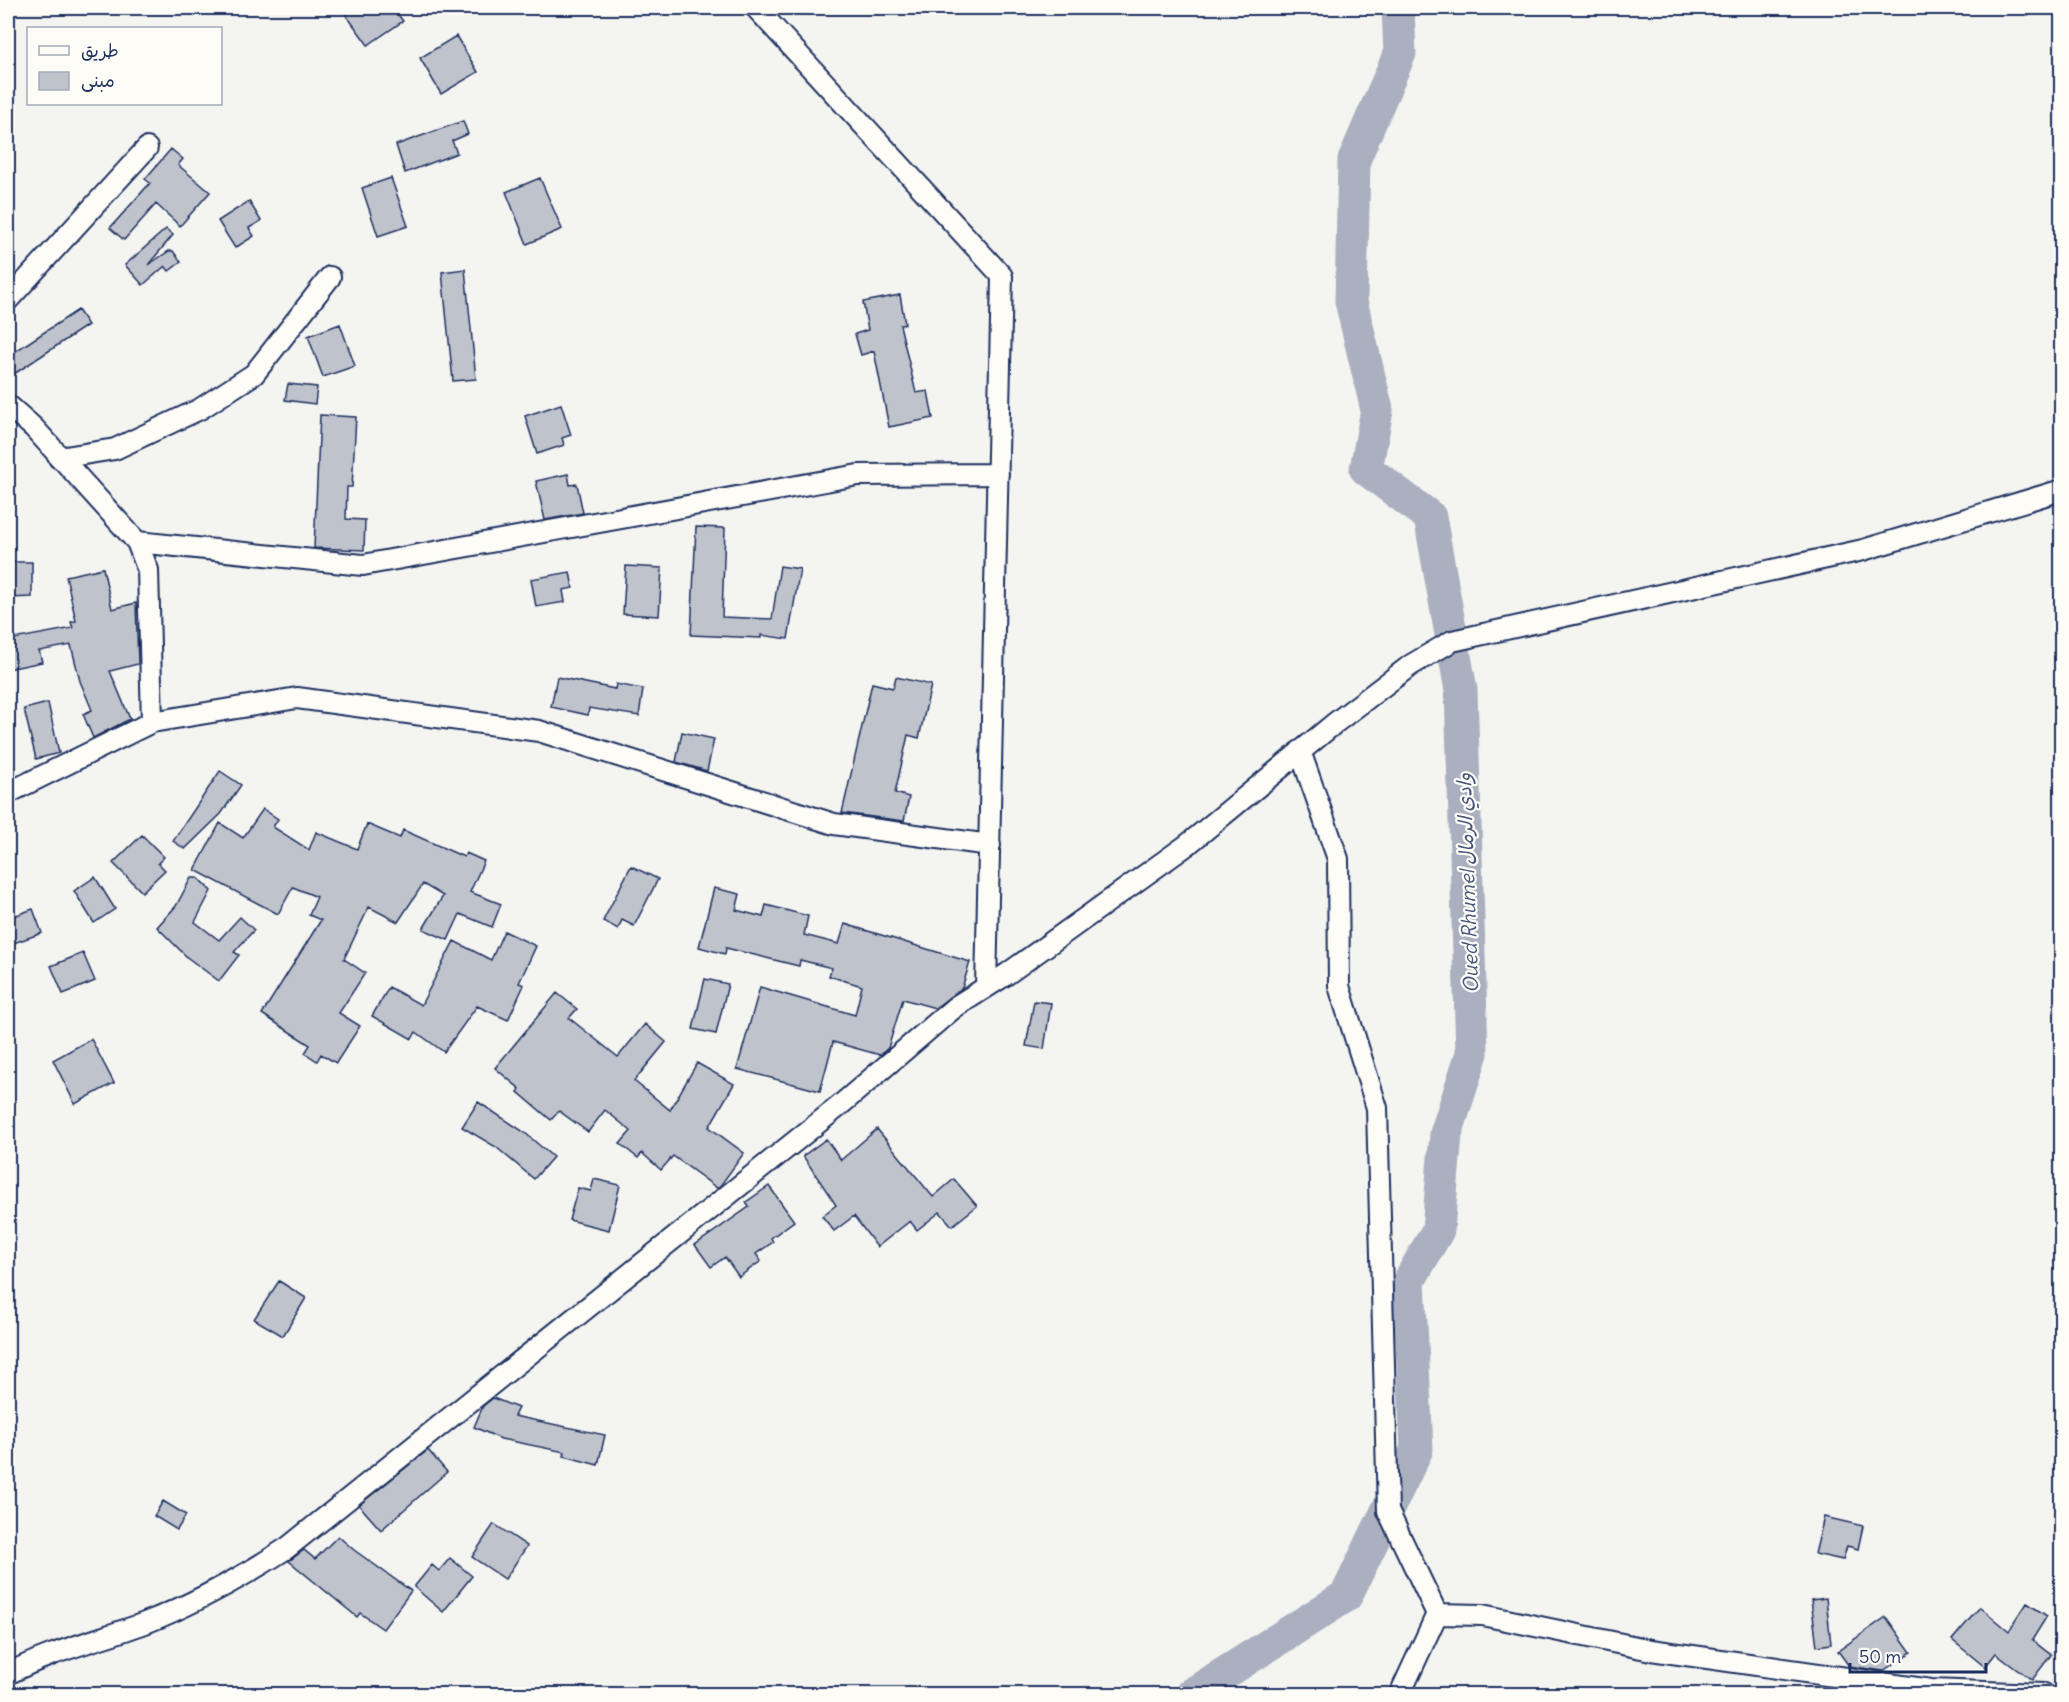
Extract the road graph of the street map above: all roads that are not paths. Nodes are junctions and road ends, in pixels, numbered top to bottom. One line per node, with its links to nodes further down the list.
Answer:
1 (756, 8): 7 (street)
2 (147, 148): 4 (street)
3 (330, 277): 6 (street)
4 (8, 300)
5 (8, 405): 6 (street)
6 (59, 458): 9 (street)
7 (998, 474): 9 (street); 13 (street)
8 (2061, 490): 11 (street)
9 (137, 542): 10 (street)
10 (152, 722): 12 (street); 13 (street)
11 (1300, 751): 14 (street); 15 (street)
12 (8, 793)
13 (990, 845): 14 (street)
14 (986, 987): 16 (street)
15 (1437, 1614): 17 (street); 18 (street)
16 (8, 1674)
17 (1400, 1695)
18 (2044, 1695)

